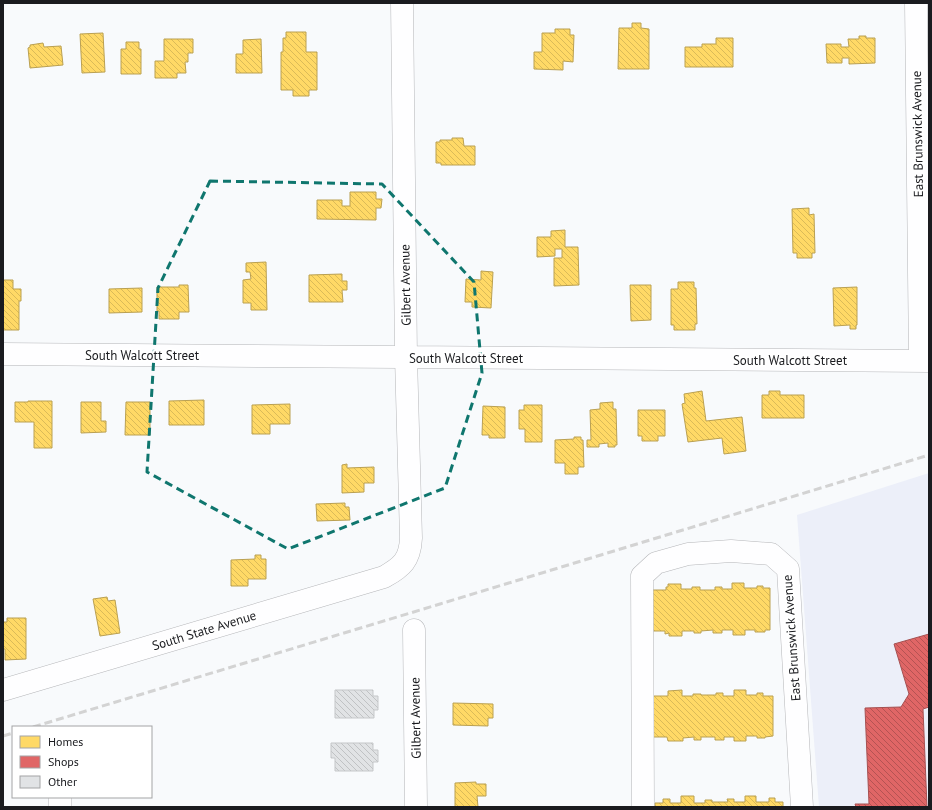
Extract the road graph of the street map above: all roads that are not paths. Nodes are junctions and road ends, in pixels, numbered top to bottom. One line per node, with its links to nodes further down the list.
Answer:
1 (402, 3): 4 (street, Gilbert Avenue)
2 (916, 3): 5 (street, East Brunswick Avenue)
3 (3, 354): 4 (street, South Walcott Street)
4 (406, 357): 5 (street, South Walcott Street); 6 (street, Gilbert Avenue)
5 (924, 361)
6 (402, 564): 8 (street, South State Avenue)
7 (414, 630): 9 (street, Gilbert Avenue)
8 (3, 690)
9 (416, 807)
10 (643, 807): 11 (street, East Brunswick Avenue)
11 (802, 807)

